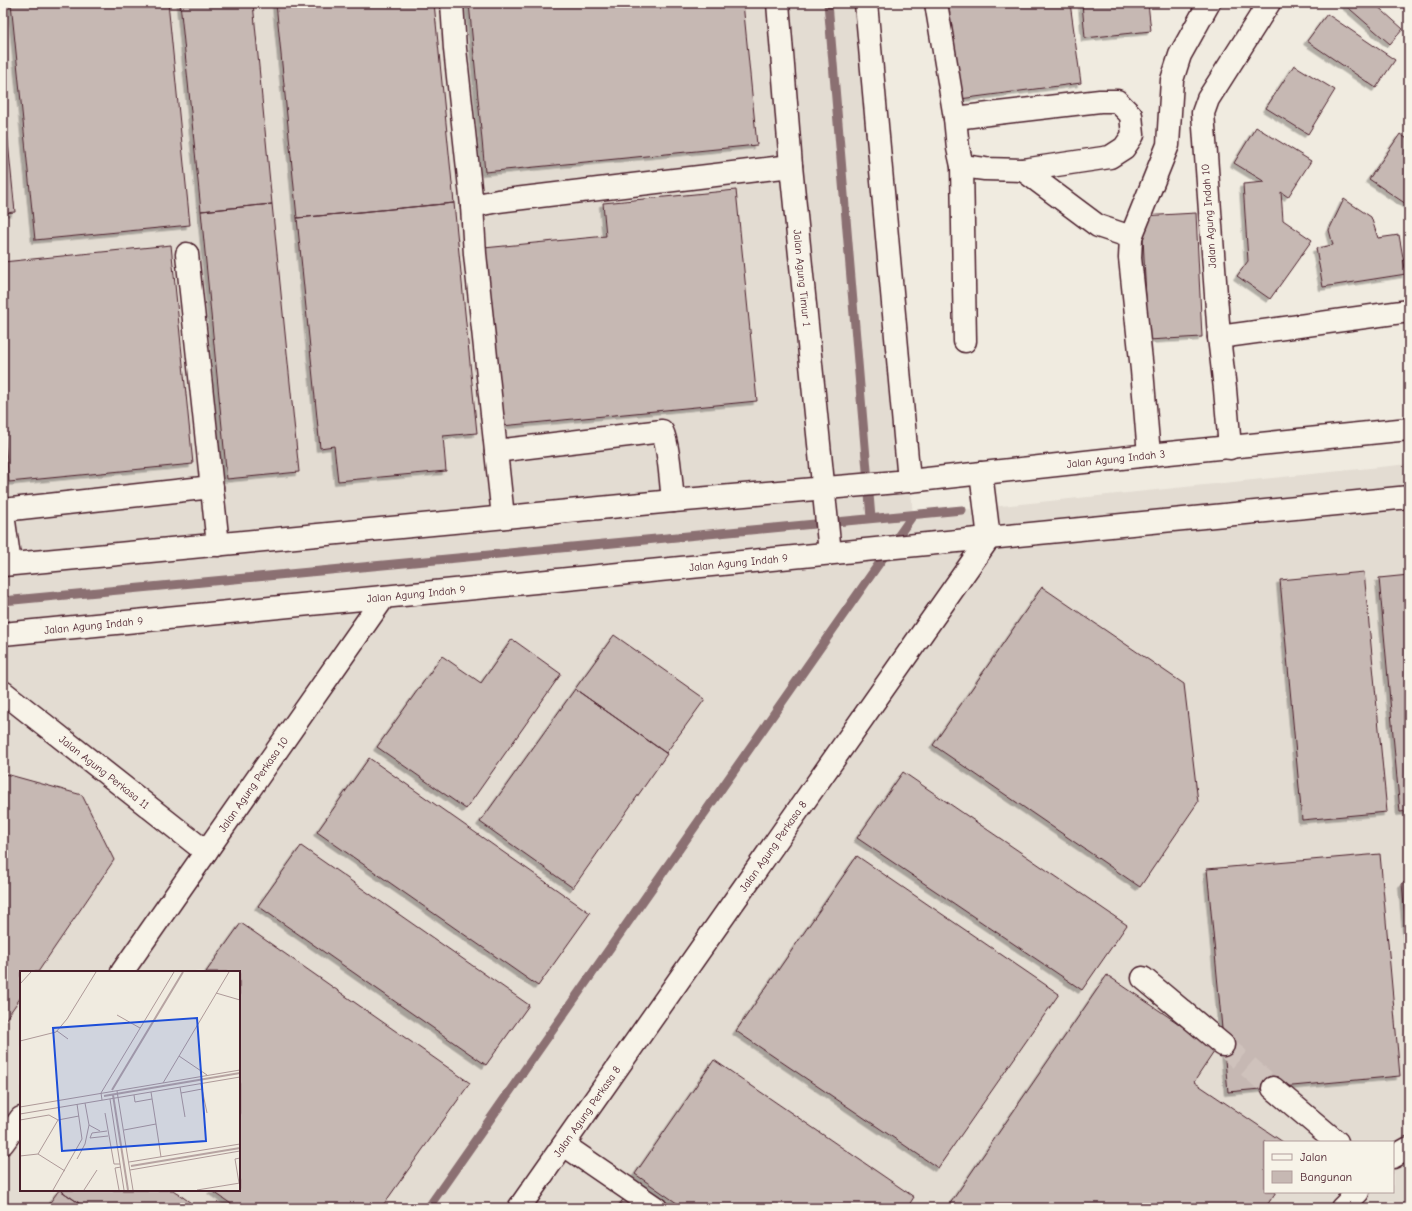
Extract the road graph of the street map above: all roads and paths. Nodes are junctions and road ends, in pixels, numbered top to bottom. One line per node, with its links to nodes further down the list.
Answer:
1 (452, 3): 11 (street)
2 (778, 3): 8 (street, Jalan Agung Timur 1)
3 (866, 3): 22 (street)
4 (936, 3): 7 (street)
5 (1209, 3): 12 (street)
6 (1269, 3): 15 (street, Jalan Agung Indah 10)
7 (955, 118): 9 (street); 10 (street)
8 (791, 166): 11 (street); 24 (street, Jalan Agung Timur 1)
9 (962, 166): 10 (street); 16 (street)
10 (1023, 170): 12 (street)
11 (472, 206): 19 (street)
12 (1131, 237): 20 (street)
13 (187, 254): 23 (street)
14 (1409, 311): 15 (street)
15 (1219, 337): 18 (street, Jalan Agung Indah 10)
16 (965, 341)
17 (1409, 429): 18 (street, Jalan Agung Indah 3)
18 (1230, 448): 20 (street, Jalan Agung Indah 3)
19 (496, 450): 26 (street); 29 (street)
20 (1149, 455): 21 (street, Jalan Agung Indah 3)
21 (981, 473): 22 (street, Jalan Agung Indah 3); 30 (street)
22 (902, 482): 24 (street, Jalan Agung Indah 3)
23 (212, 487): 27 (street); 32 (street)
24 (828, 492): 26 (street); 31 (street, Jalan Agung Timur 1)
25 (1409, 497): 30 (street)
26 (673, 501): 29 (street)
27 (3, 510)
28 (3, 514): 33 (street)
29 (503, 517): 32 (street)
30 (989, 538): 31 (street); 45 (street, Jalan Agung Perkasa 8)
31 (829, 543): 34 (street, Jalan Agung Indah 9)
32 (218, 544): 33 (street)
33 (6, 564)
34 (384, 597): 35 (street, Jalan Agung Indah 9); 37 (street, Jalan Agung Perkasa 10)
35 (3, 634)
36 (3, 692): 37 (street, Jalan Agung Perkasa 11)
37 (206, 852): 38 (street, Jalan Agung Perkasa 10)
38 (123, 971)
39 (1143, 978): 40 (street)
40 (1223, 1045)
41 (1273, 1088): 43 (street)
42 (20, 1119): 44 (street)
43 (1336, 1141)
44 (3, 1143)
45 (564, 1145): 49 (street, Jalan Agung Perkasa 8); 50 (street)
46 (1409, 1148): 47 (street)
47 (1394, 1157)
48 (1357, 1193): 51 (street)
49 (519, 1208)
50 (656, 1208)
51 (1342, 1208)

